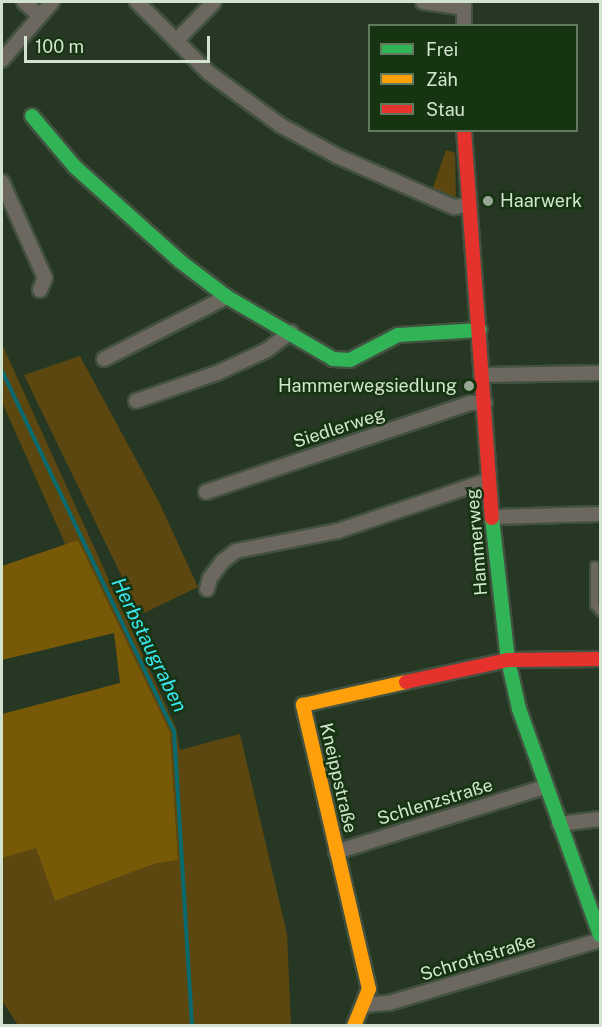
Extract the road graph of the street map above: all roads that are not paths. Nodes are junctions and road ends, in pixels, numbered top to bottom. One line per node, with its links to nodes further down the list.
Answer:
1 (24, 2): 7 (street)
2 (52, 2): 7 (street)
3 (137, 2): 9 (street)
4 (214, 2): 9 (street)
5 (423, 2): 6 (street)
6 (464, 5): 8 (street)
7 (40, 16): 10 (street)
8 (464, 24)
9 (176, 41): 14 (street)
10 (2, 60)
11 (32, 116): 16 (street)
12 (464, 132): 14 (street, Hammerweg)
13 (2, 182): 15 (street)
14 (470, 205): 17 (street, Hammerweg)
15 (40, 290)
16 (227, 297): 18 (street); 19 (street)
17 (480, 330): 18 (street); 21 (street, Hammerweg)
18 (291, 332): 22 (street)
19 (104, 358)
20 (600, 373): 21 (street)
21 (484, 375): 23 (street, Hammerweg)
22 (136, 401)
23 (485, 403): 24 (street, Hammerweg); 25 (street, Siedlerweg)
24 (489, 480): 27 (street, Hammerweg); 29 (street)
25 (206, 492)
26 (600, 514): 27 (street)
27 (492, 518): 32 (street, Hammerweg)
28 (594, 565): 30 (lane)
29 (207, 589)
30 (600, 612)
31 (600, 658): 32 (street)
32 (508, 660): 33 (street, Hammerweg); 36 (street, Kneippstraße)
33 (545, 787): 35 (street, Hammerweg); 36 (street, Schlenzstraße)
34 (600, 819): 35 (street)
35 (559, 824): 37 (street, Hammerweg)
36 (336, 852): 39 (street, Kneippstraße)
37 (600, 935)
38 (600, 940): 39 (street, Schrothstraße)
39 (364, 1005): 40 (street, Kneippstraße)
40 (354, 1026)

